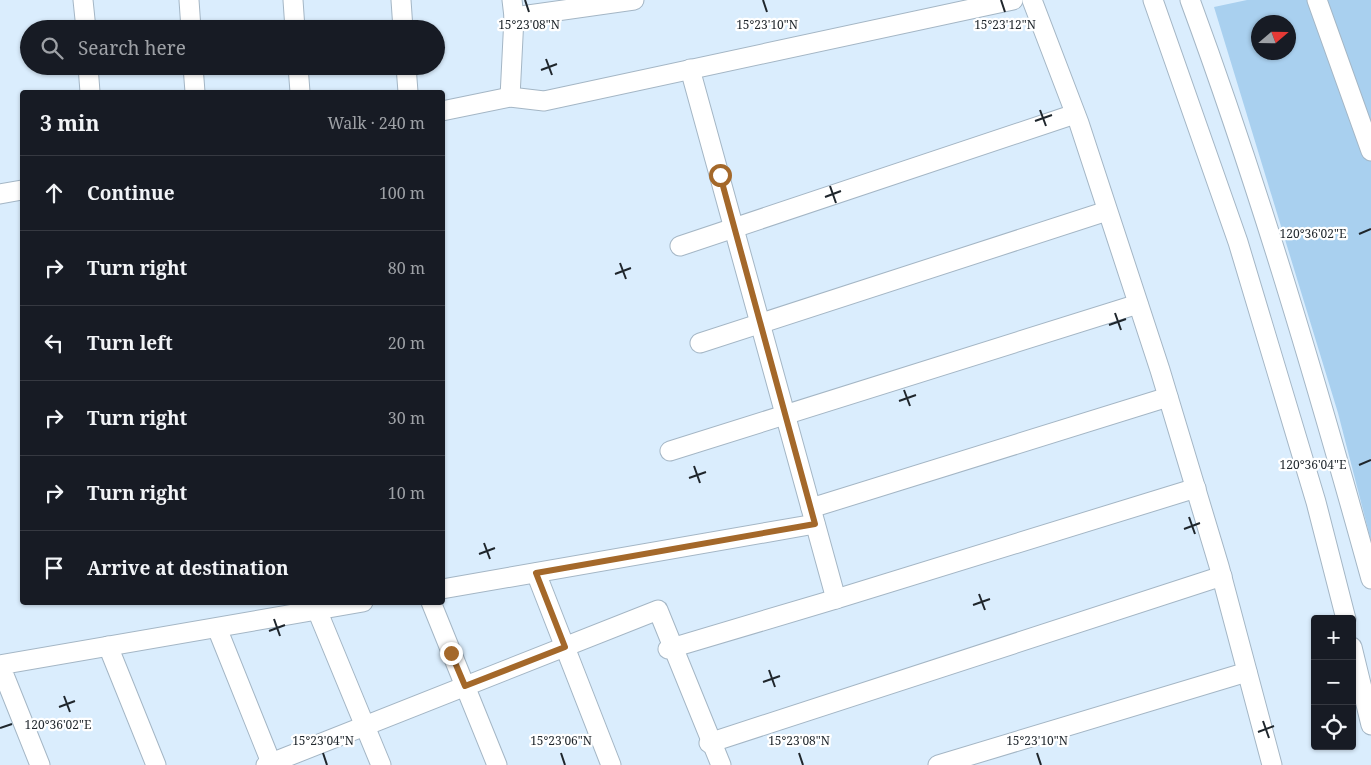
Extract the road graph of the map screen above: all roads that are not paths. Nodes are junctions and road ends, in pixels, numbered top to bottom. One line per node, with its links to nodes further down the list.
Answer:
1 (84, 0): 12 (street)
2 (189, 0): 13 (street)
3 (293, 0): 14 (street)
4 (401, 0): 15 (street)
5 (634, 0): 11 (street)
6 (1013, 0): 16 (street)
7 (1032, 0): 27 (street)
8 (1153, 0): 50 (street)
9 (1190, 0): 44 (street)
10 (1317, 0): 28 (street)
11 (513, 8): 25 (street)
12 (85, 20)
13 (190, 20)
14 (294, 20)
15 (402, 20)
16 (690, 69): 25 (street); 32 (street)
17 (89, 75): 21 (street)
18 (194, 75): 22 (street)
19 (299, 75): 23 (street)
20 (407, 75): 24 (street)
21 (90, 90)
22 (195, 90)
23 (300, 90)
24 (408, 90)
25 (510, 97): 26 (street)
26 (445, 110)
27 (1074, 114): 31 (street); 32 (street)
28 (1371, 151)
29 (20, 190): 30 (street)
30 (0, 194)
31 (1107, 211): 34 (street); 35 (street)
32 (734, 228): 33 (street); 35 (street)
33 (680, 246)
34 (1138, 304): 37 (street); 38 (street)
35 (760, 324): 36 (street); 38 (street)
36 (700, 343)
37 (1168, 397): 40 (street); 41 (street)
38 (785, 415): 39 (street); 41 (street)
39 (670, 451)
40 (1196, 488): 43 (street); 46 (street)
41 (813, 516): 42 (street); 46 (street)
42 (536, 573): 45 (street); 53 (street)
43 (1222, 576): 56 (street); 60 (street)
44 (1371, 579)
45 (445, 588)
46 (836, 599): 54 (street)
47 (346, 605): 49 (street)
48 (431, 605): 57 (street)
49 (317, 610): 51 (street); 59 (street)
50 (1345, 615)
51 (217, 628): 52 (street); 61 (street)
52 (108, 646): 62 (street); 63 (street)
53 (565, 647): 54 (street); 57 (street); 66 (street)
54 (670, 649): 60 (street)
55 (1355, 660): 58 (street)
56 (1247, 672): 68 (street); 69 (street)
57 (465, 686): 59 (street); 65 (street)
58 (1371, 725)
59 (364, 726): 61 (street); 64 (street)
60 (710, 742): 67 (street)
61 (270, 764)
62 (40, 765)
63 (156, 765)
64 (380, 765)
65 (497, 765)
66 (611, 765)
67 (721, 765)
68 (938, 765)
69 (1272, 765)

